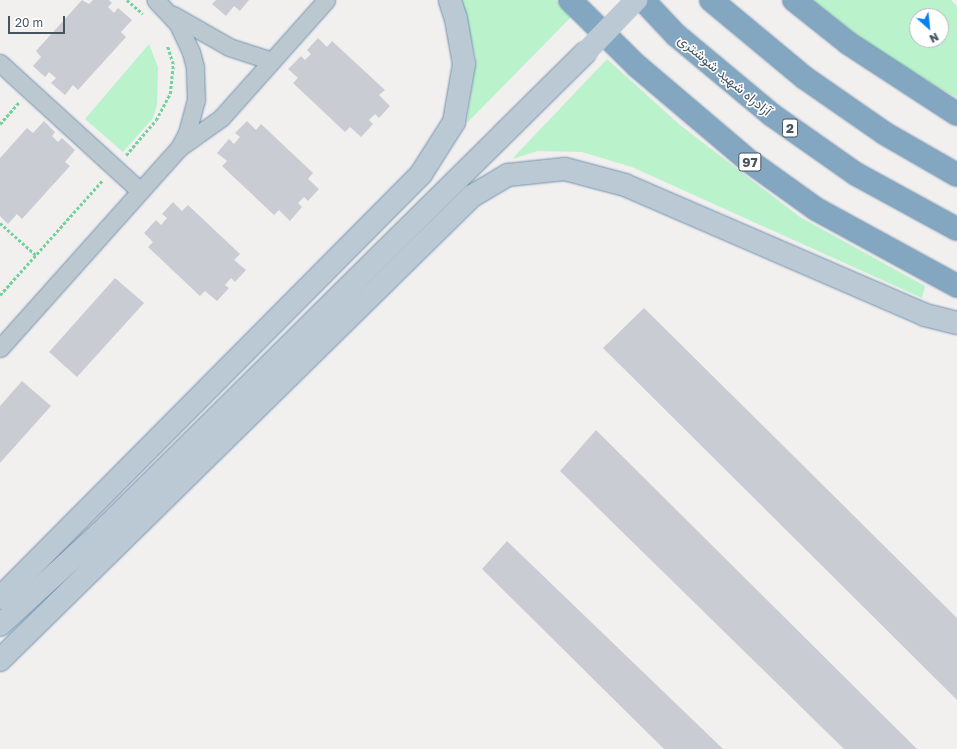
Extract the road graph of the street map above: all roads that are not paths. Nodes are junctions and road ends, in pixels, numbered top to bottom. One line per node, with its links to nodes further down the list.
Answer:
1 (156, 0): 9 (street)
2 (326, 0): 10 (street)
3 (450, 0): 21 (street)
4 (570, 0): 17 (highway, 97)
5 (636, 0): 20 (street, bridge)
6 (643, 0): 16 (highway, آزادراه شهید شوشتری / 2)
7 (711, 0): 14 (highway)
8 (794, 0): 12 (highway)
9 (169, 12): 10 (street); 13 (street)
10 (272, 61): 13 (street)
11 (0, 63): 15 (street)
12 (957, 114)
13 (179, 148): 15 (street)
14 (957, 175)
15 (140, 191): 19 (street)
16 (957, 228)
17 (957, 286)
18 (957, 323): 24 (street)
19 (0, 348)
20 (100, 533): 22 (street); 23 (street)
21 (0, 598)
22 (0, 625)
23 (0, 643)
24 (0, 660)

